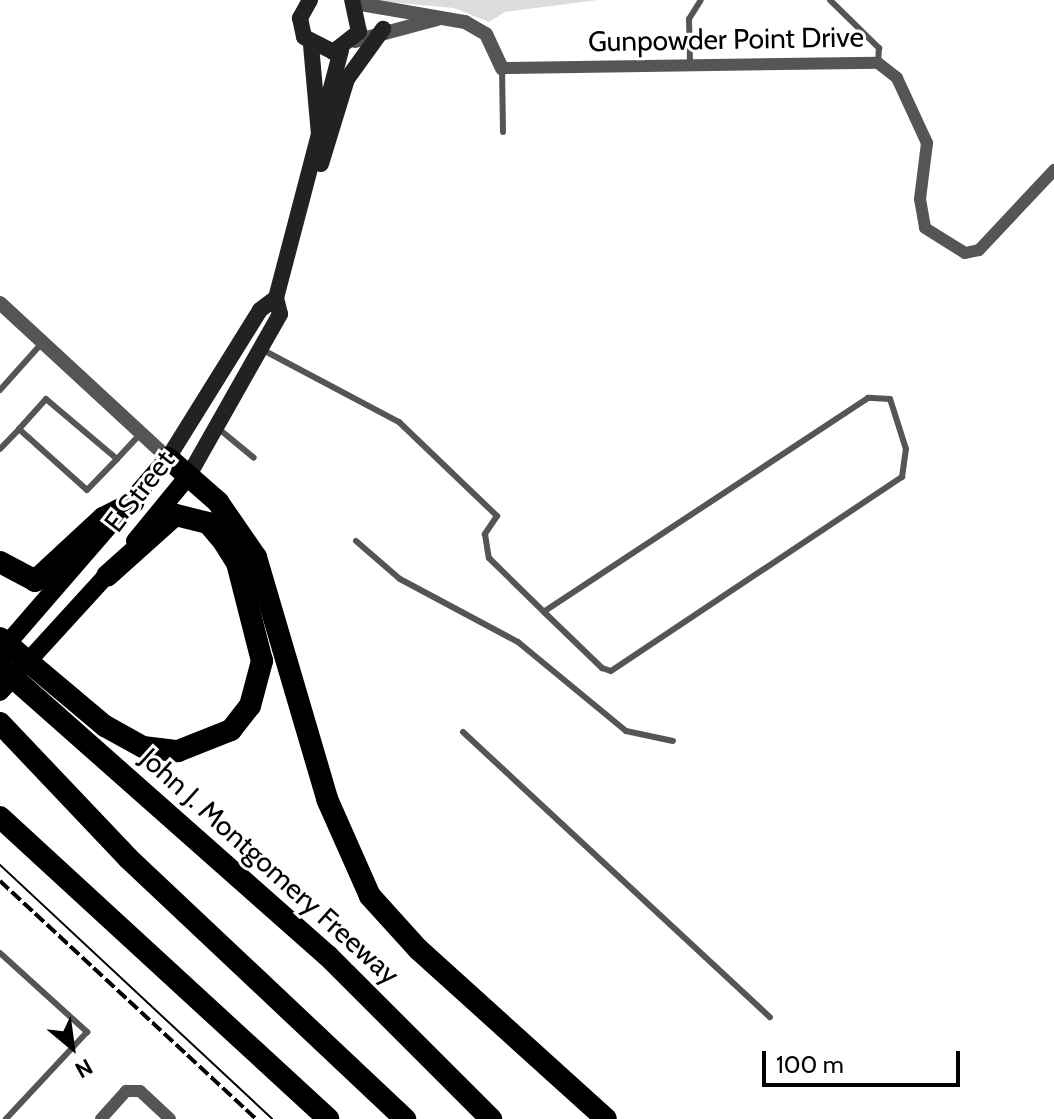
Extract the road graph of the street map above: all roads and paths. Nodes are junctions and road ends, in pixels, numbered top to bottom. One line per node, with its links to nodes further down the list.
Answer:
1 (310, 0): 7 (main road, E Street)
2 (701, 0): 9 (lane)
3 (830, 0): 10 (lane)
4 (353, 2): 5 (street); 8 (main road, E Street)
5 (437, 19): 6 (street); 11 (street)
6 (383, 29): 8 (street); 15 (main road)
7 (311, 45): 8 (main road); 13 (main road, E Street)
8 (348, 46): 13 (main road, E Street)
9 (690, 63): 10 (street, Gunpowder Point Drive); 11 (street, Gunpowder Point Drive)
10 (878, 63): 14 (street, Gunpowder Point Drive)
11 (502, 68): 12 (lane)
12 (503, 132)
13 (319, 134): 15 (main road, E Street)
14 (1054, 170)
15 (310, 177): 16 (main road, E Street)
16 (276, 298): 19 (main road, E Street); 25 (main road, E Street)
17 (0, 303): 18 (street)
18 (42, 343): 20 (lane); 23 (street)
19 (263, 350): 22 (main road, E Street); 33 (lane)
20 (0, 390)
21 (19, 429): 24 (lane); 27 (lane); 27 (lane)
22 (219, 429): 26 (lane); 28 (main road, E Street)
23 (140, 434): 25 (street); 27 (lane)
24 (0, 449)
25 (168, 458): 28 (highway); 29 (main road, E Street)
26 (254, 458)
27 (117, 459)
28 (189, 475): 32 (main road, E Street); 44 (highway)
29 (133, 503): 31 (highway); 35 (main road, E Street)
30 (356, 541): 40 (lane)
31 (0, 562)
32 (107, 576): 34 (highway); 37 (main road, E Street)
33 (544, 612): 33 (lane)
34 (0, 638)
35 (0, 652)
36 (0, 666): 50 (highway, John J. Montgomery Freeway)
37 (0, 692)
38 (0, 723): 49 (highway)
39 (463, 732): 43 (lane)
40 (673, 741)
41 (0, 817): 48 (highway)
42 (0, 953): 45 (lane)
43 (770, 1017)
44 (581, 1098): 51 (highway); 52 (highway)
45 (6, 1119)
46 (101, 1119): 47 (street)
47 (170, 1119)
48 (328, 1119)
49 (405, 1119)
50 (491, 1119)
51 (598, 1119)
52 (606, 1119)

